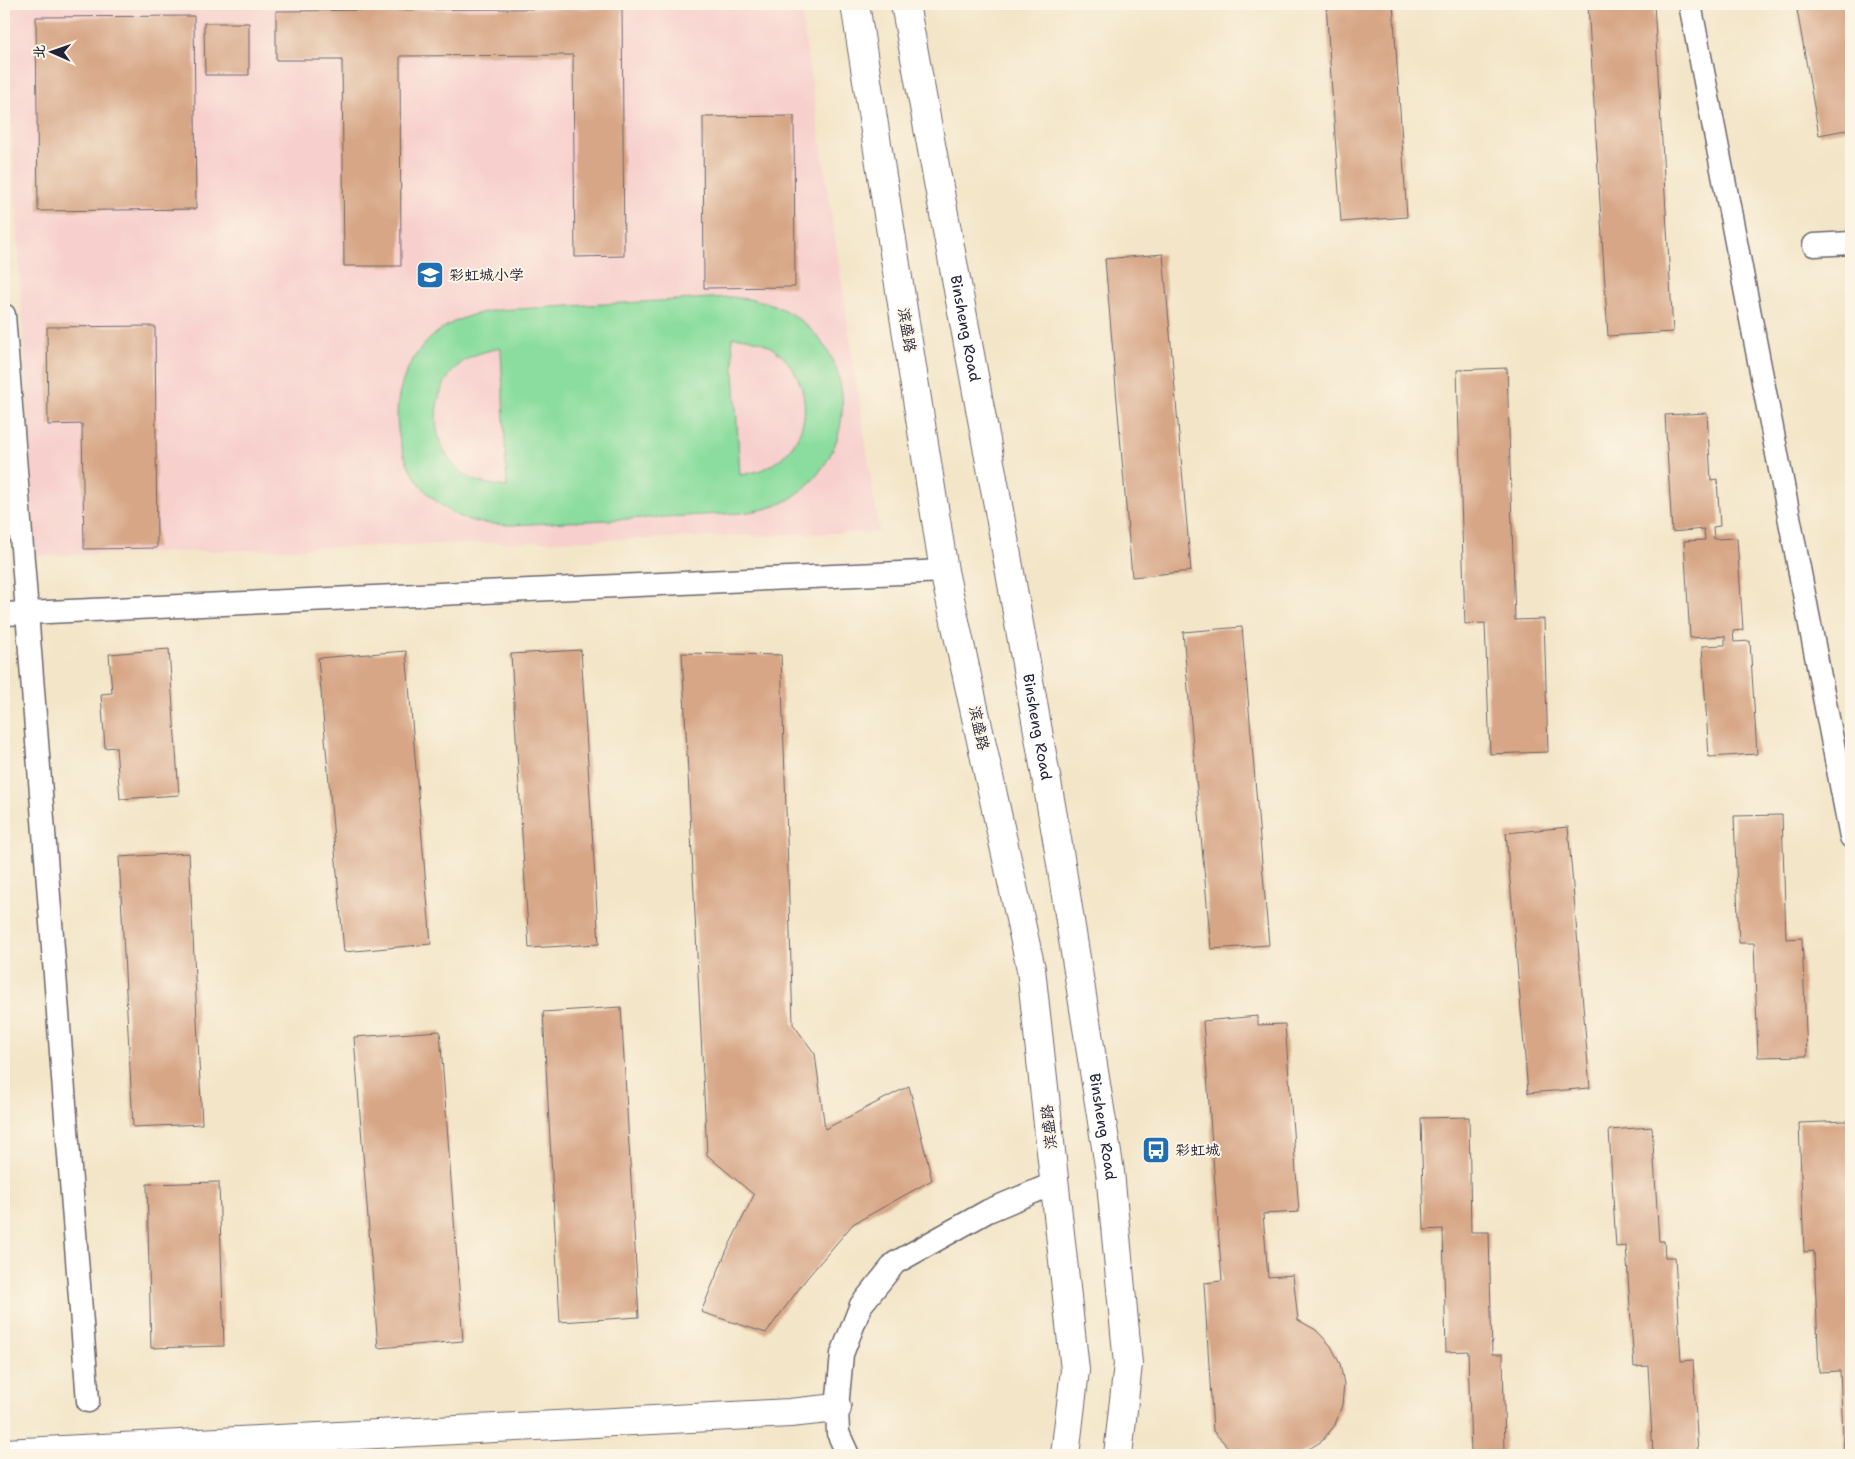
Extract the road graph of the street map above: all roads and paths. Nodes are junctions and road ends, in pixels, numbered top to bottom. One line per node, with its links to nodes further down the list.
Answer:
1 (855, 4): 7 (main road, 滨盛路)
2 (905, 4): 17 (main road, Binsheng Road)
3 (1690, 4): 10 (lane)
4 (1851, 243): 5 (lane)
5 (1814, 244)
6 (4, 315): 8 (lane)
7 (944, 571): 8 (lane); 11 (main road, 滨盛路)
8 (28, 612): 9 (lane); 12 (lane)
9 (4, 614)
10 (1851, 836)
11 (1055, 1183): 13 (lane); 16 (main road, 滨盛路)
12 (88, 1402)
13 (837, 1408): 14 (main road); 15 (lane)
14 (4, 1453)
15 (848, 1455)
16 (1065, 1455)
17 (1118, 1455)

